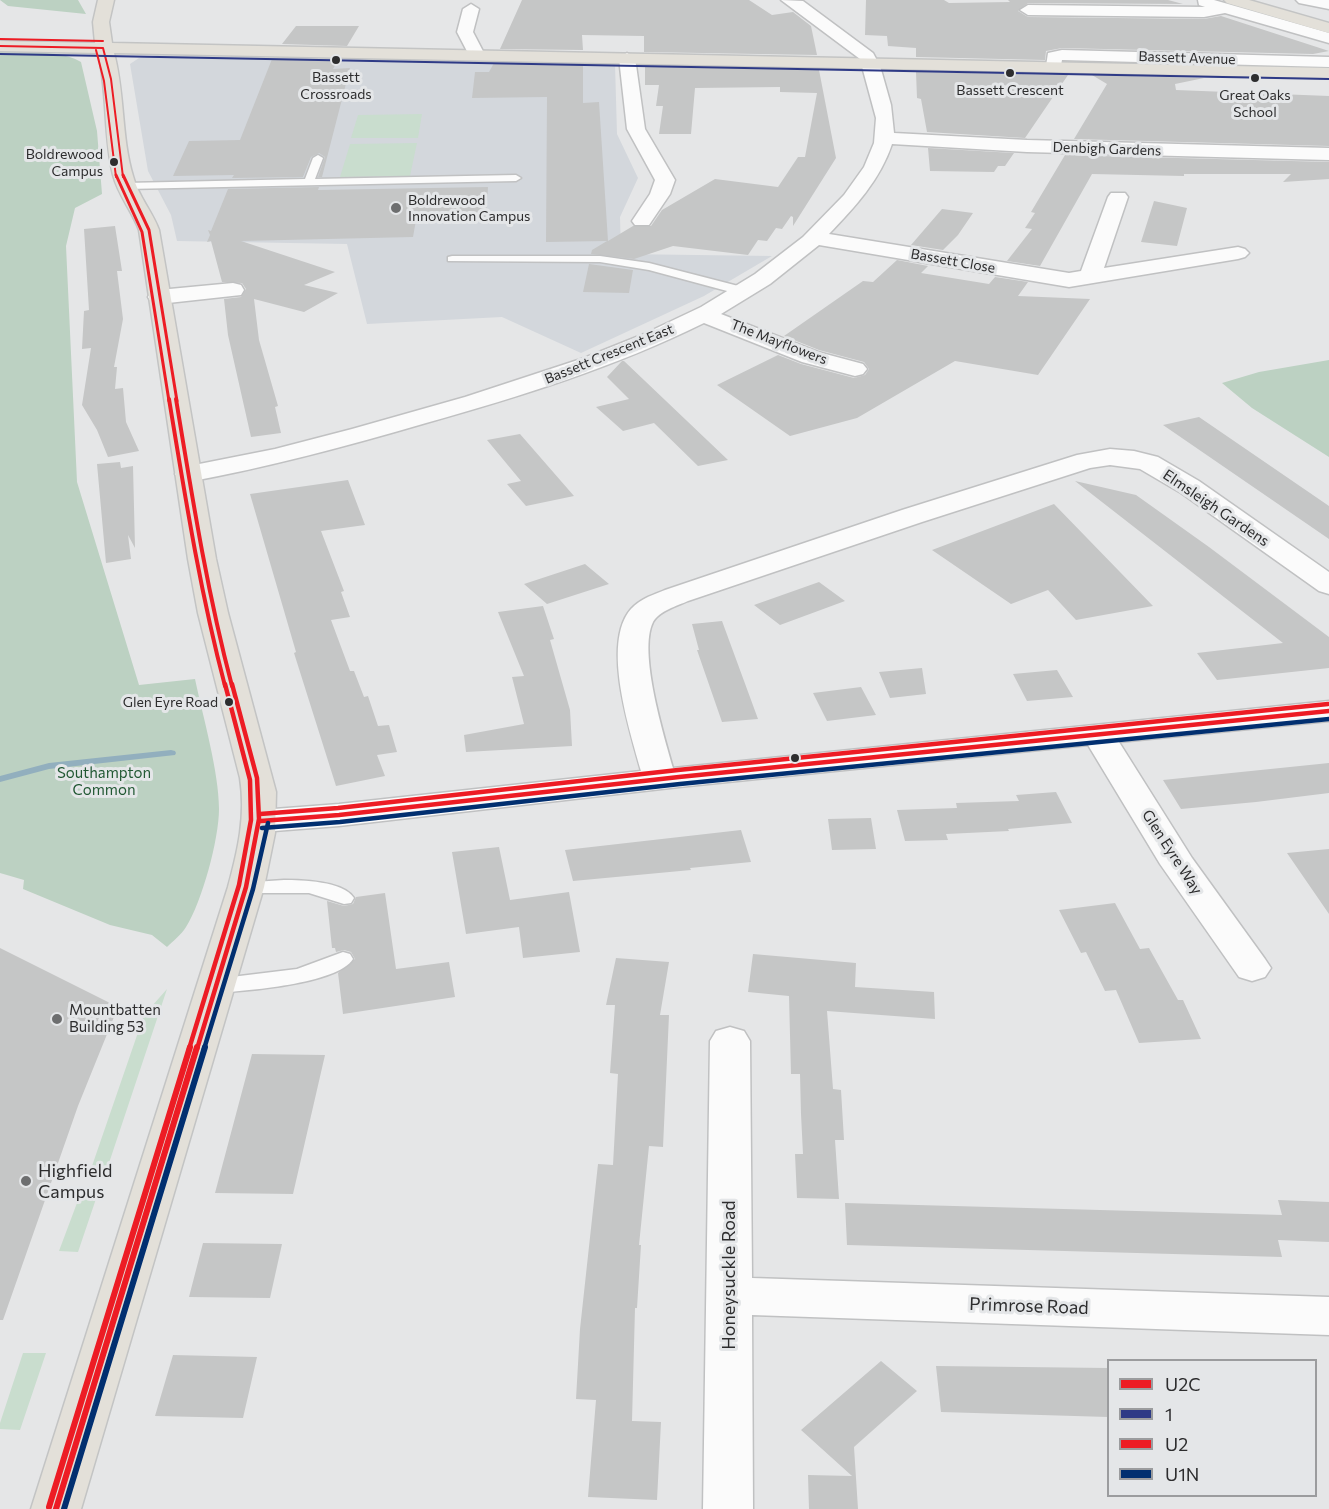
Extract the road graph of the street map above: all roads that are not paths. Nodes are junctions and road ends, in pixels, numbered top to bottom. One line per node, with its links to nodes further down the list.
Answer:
1 (106, 0): 12 (main road)
2 (1197, 0): 6 (street)
3 (1304, 0): 7 (street)
4 (794, 2): 5 (street); 16 (street)
5 (819, 2)
6 (1229, 4): 8 (street); 10 (main road); 11 (street)
7 (1329, 4)
8 (1028, 10)
9 (487, 19): 14 (street)
10 (1329, 28)
11 (1329, 38)
12 (102, 40): 13 (main road, Bassett Avenue); 14 (main road, Bassett Avenue); 23 (main road)
13 (0, 46)
14 (473, 48): 15 (main road, Bassett Avenue)
15 (627, 58): 16 (main road, Bassett Avenue); 25 (street)
16 (870, 62): 17 (main road, Bassett Avenue); 18 (street, Bassett Crescent East)
17 (1328, 70)
18 (885, 138): 19 (street, Denbigh Gardens); 26 (street, Bassett Crescent East)
19 (1329, 154)
20 (318, 158): 22 (lane)
21 (516, 178): 22 (lane)
22 (309, 182): 23 (lane)
23 (126, 186): 32 (main road)
24 (1118, 197): 29 (street)
25 (642, 221)
26 (816, 238): 29 (street, Bassett Close); 31 (street, Bassett Crescent East)
27 (1238, 253): 29 (street, Bassett Close)
28 (452, 259): 31 (lane)
29 (1090, 278)
30 (233, 290): 32 (street)
31 (742, 291): 33 (street, Bassett Crescent East)
32 (159, 297): 35 (main road)
33 (702, 314): 34 (street, The Mayflowers); 35 (street, Bassett Crescent East)
34 (876, 357)
35 (188, 474): 40 (main road)
36 (1329, 585): 39 (street, Elmsleigh Gardens)
37 (1329, 711): 38 (street)
38 (1098, 734): 39 (street); 44 (street, Glen Eyre Way)
39 (660, 779): 40 (street)
40 (261, 821): 41 (main road)
41 (246, 887): 42 (lane); 45 (main road)
42 (345, 898)
43 (343, 959): 45 (lane)
44 (1252, 968)
45 (215, 986): 49 (main road)
46 (730, 1041): 47 (street, Honeysuckle Road)
47 (729, 1296): 48 (street, Primrose Road); 50 (street, Honeysuckle Road)
48 (1329, 1316)
49 (56, 1509)
50 (728, 1509)

